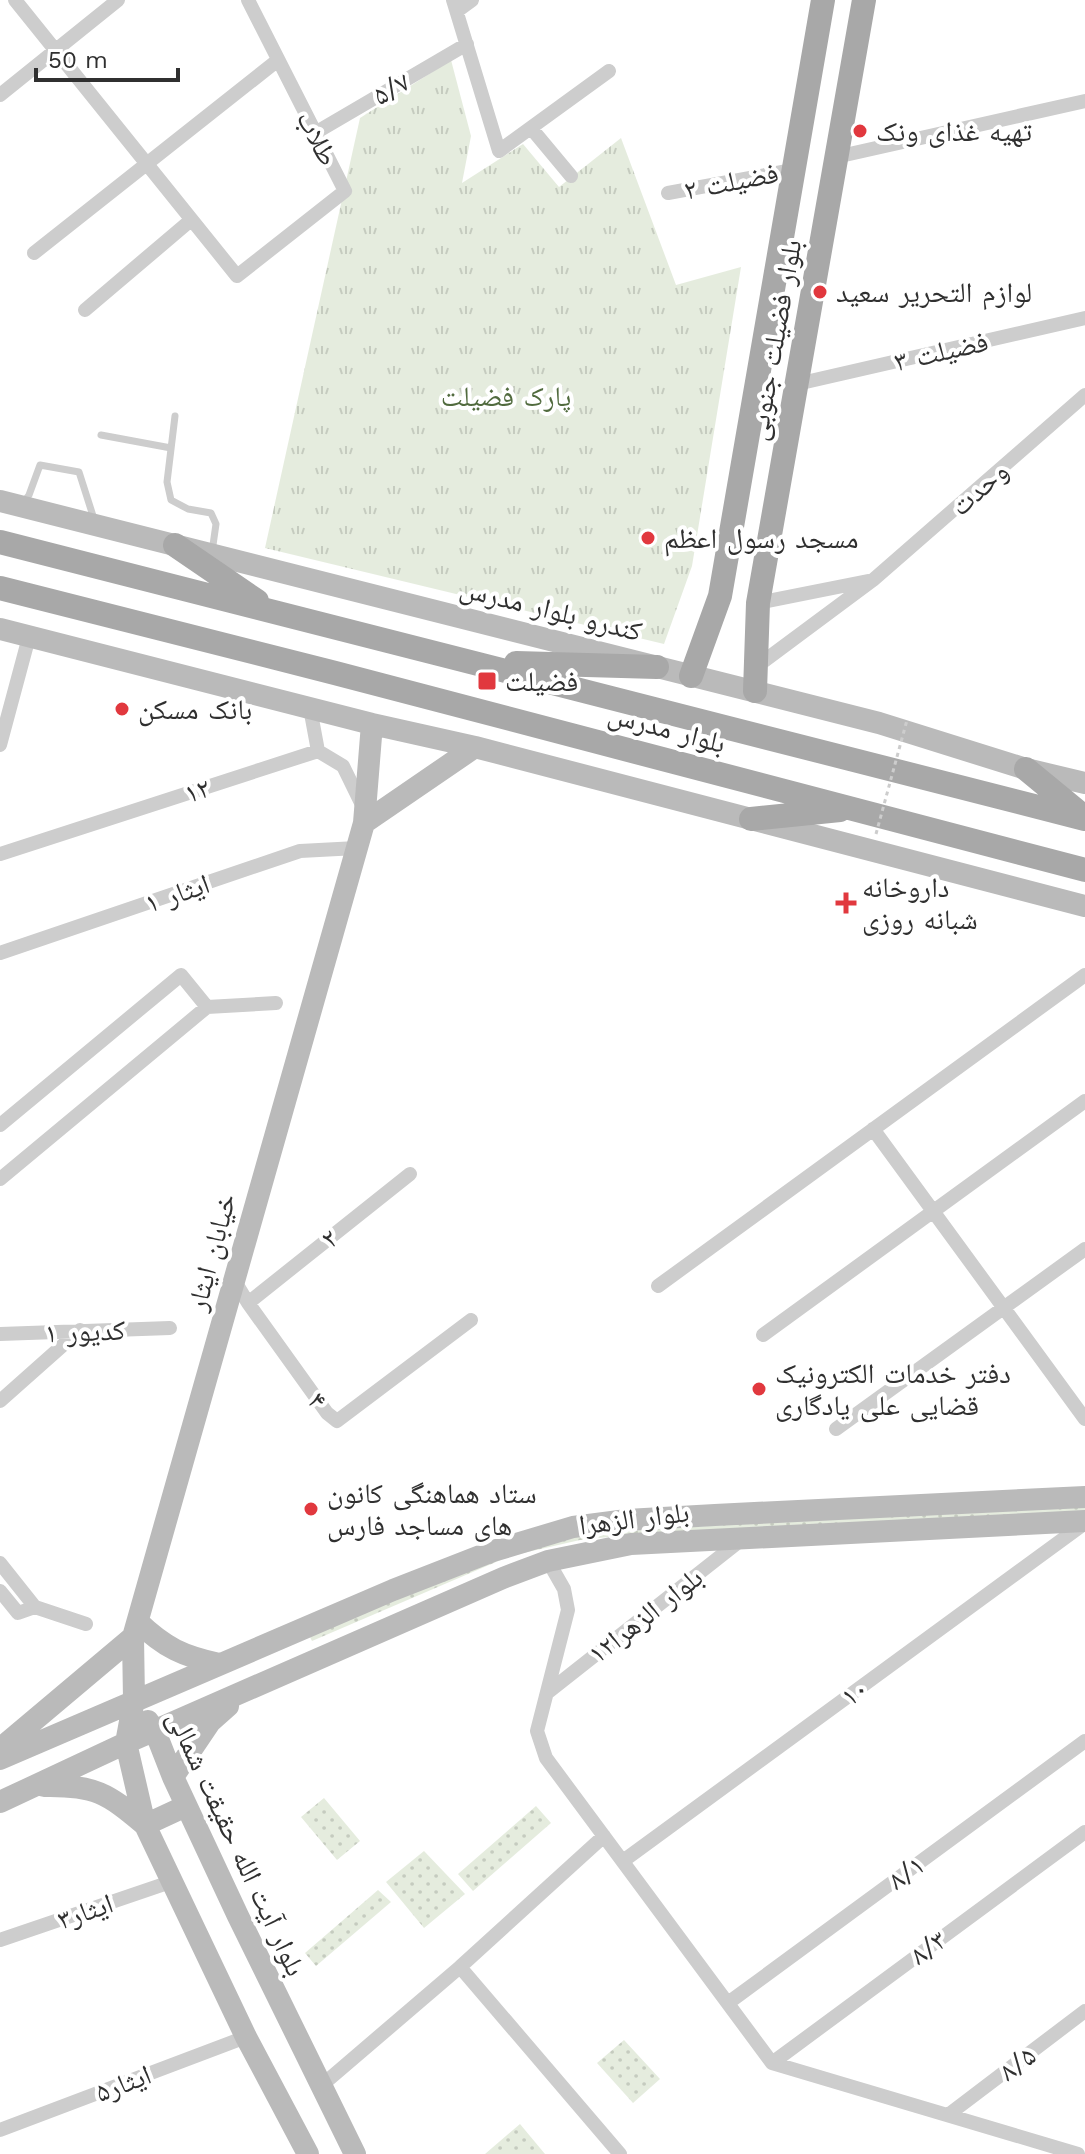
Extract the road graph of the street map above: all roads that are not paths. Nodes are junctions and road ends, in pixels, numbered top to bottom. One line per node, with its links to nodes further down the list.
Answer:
1 (15, 0): 9 (street)
2 (118, 0): 9 (street)
3 (248, 0): 10 (street, طلاب)
4 (472, 0): 7 (street)
5 (823, 0): 18 (main road, بلوار فضیلت جنوبی)
6 (864, 0): 16 (main road, بلوار فضیلت جنوبی)
7 (455, 5): 8 (street)
8 (467, 44): 14 (street); 15 (street, ۵/۷)
9 (55, 50): 12 (street); 17 (street)
10 (278, 60): 15 (street, طلاب); 17 (street)
11 (609, 71): 14 (street)
12 (0, 95)
13 (1085, 101): 16 (street)
14 (531, 128): 19 (street)
15 (315, 133): 21 (street, طلاب)
16 (836, 157): 24 (main road, بلوار فضیلت جنوبی)
17 (147, 164): 21 (street); 22 (street)
18 (793, 170): 20 (street, فضیلت ۲); 23 (main road, بلوار فضیلت جنوبی)
19 (571, 176)
20 (668, 193)
21 (191, 220): 25 (street)
22 (34, 253)
23 (772, 289): 24 (main road); 39 (main road, بلوار فضیلت جنوبی)
24 (812, 298): 27 (main road, بلوار فضیلت جنوبی)
25 (85, 310)
26 (1085, 318): 27 (street, فضیلت ۳)
27 (797, 384): 40 (main road, بلوار فضیلت جنوبی)
28 (1085, 395): 37 (street, وحدت)
29 (175, 416): 31 (lane)
30 (101, 435): 31 (lane)
31 (171, 448): 36 (lane)
32 (10, 503): 33 (main road, کندرو بلوار مدرس); 33 (lane)
33 (96, 525): 35 (main road, کندرو بلوار مدرس)
34 (0, 542): 41 (main road, بلوار مدرس)
35 (175, 545): 36 (main road, کندرو بلوار مدرس); 41 (main road)
36 (212, 554): 45 (main road, کندرو بلوار مدرس)
37 (873, 580): 40 (street); 47 (street, وحدت)
38 (0, 588): 55 (main road, بلوار مدرس)
39 (720, 596): 40 (main road); 46 (main road, بلوار فضیلت جنوبی)
40 (758, 603): 47 (main road, بلوار فضیلت جنوبی)
41 (272, 611): 44 (main road, بلوار مدرس)
42 (0, 629): 43 (main road)
43 (29, 637): 48 (main road); 50 (street)
44 (472, 662): 45 (main road); 57 (main road, بلوار مدرس)
45 (657, 667): 46 (main road, کندرو بلوار مدرس)
46 (691, 676): 47 (main road, کندرو بلوار مدرس)
47 (755, 679): 53 (main road, کندرو بلوار مدرس)
48 (310, 708): 49 (main road); 52 (street)
49 (372, 724): 51 (main road); 56 (main road)
50 (0, 745)
51 (475, 747): 56 (main road); 58 (main road)
52 (318, 751): 56 (street); 60 (street, ۱۲)
53 (1026, 769): 54 (main road, کندرو بلوار مدرس); 57 (main road)
54 (1085, 783)
55 (858, 809): 58 (main road); 61 (main road, بلوار مدرس)
56 (364, 818): 59 (main road, خیابان ایثار)
57 (1085, 818)
58 (751, 819): 62 (main road)
59 (357, 848): 63 (street, ایثار ۱); 74 (main road, خیابان ایثار)
60 (0, 854)
61 (1085, 870)
62 (1085, 906)
63 (0, 953)
64 (1083, 982): 69 (street)
65 (276, 1003): 66 (street)
66 (207, 1007): 68 (street); 71 (street)
67 (1085, 1101): 72 (street)
68 (0, 1125)
69 (873, 1129): 72 (street); 75 (street)
70 (410, 1174): 76 (street, ۲)
71 (0, 1179)
72 (933, 1211): 77 (street); 82 (street)
73 (1085, 1249): 77 (street)
74 (233, 1278): 76 (street, ۴); 95 (main road, خیابان ایثار)
75 (658, 1286)
76 (248, 1303): 78 (street, ۴)
77 (1004, 1308): 83 (street); 86 (street)
78 (471, 1320)
79 (170, 1328): 80 (street, کدیور ۱)
80 (80, 1330): 81 (street, کدیور ۱); 84 (street)
81 (0, 1334)
82 (763, 1335)
83 (1079, 1399): 85 (street)
84 (0, 1401)
85 (1085, 1419)
86 (836, 1429)
87 (1085, 1497): 96 (main road, بلوار الزهرا)
88 (1085, 1522): 89 (main road, بلوار الزهرا); 112 (street, ۱۰)
89 (743, 1538): 90 (main road, بلوار الزهرا); 98 (street, بلوار الزهرا۱۲)
90 (548, 1561): 97 (main road, بلوار الزهرا); 98 (street)
91 (0, 1563): 93 (street)
92 (0, 1591): 93 (street)
93 (35, 1607): 94 (street)
94 (86, 1624)
95 (136, 1630): 96 (main road); 99 (main road, خیابان ایثار); 103 (main road)
96 (219, 1664): 99 (main road, بلوار الزهرا)
97 (242, 1693): 100 (main road, بلوار الزهرا); 105 (main road)
98 (546, 1693): 111 (street)
99 (134, 1700): 100 (main road, بلوار آیت الله حقیقت شمالی); 102 (main road, بلوار آیت الله حقیقت شمالی); 104 (main road, بلوار الزهرا)
100 (155, 1731): 102 (main road, بلوار الزهرا); 105 (main road, بلوار آیت الله حقیقت شمالی)
101 (1085, 1741): 116 (street, ۸/۱)
102 (126, 1743): 106 (main road, بلوار الزهرا); 109 (main road, بلوار آیت الله حقیقت شمالی)
103 (0, 1749)
104 (0, 1759)
105 (173, 1777): 108 (main road, بلوار آیت الله حقیقت شمالی)
106 (35, 1787): 107 (main road, بلوار الزهرا); 109 (main road)
107 (0, 1802)
108 (186, 1806): 109 (main road); 120 (main road, بلوار آیت الله حقیقت شمالی)
109 (145, 1825): 113 (main road, بلوار آیت الله حقیقت شمالی)
110 (1085, 1832): 119 (street, ۸/۳)
111 (604, 1836): 112 (street); 115 (street)
112 (623, 1861): 116 (street)
113 (170, 1882): 114 (street, ایثار۳); 118 (main road, بلوار آیت الله حقیقت شمالی)
114 (0, 1940)
115 (460, 1967): 120 (street); 125 (street)
116 (728, 2003): 119 (street)
117 (1085, 2011): 121 (street, ۸/۵)
118 (246, 2037): 122 (street, ایثار۵); 123 (main road, بلوار آیت الله حقیقت شمالی)
119 (772, 2063): 121 (street)
120 (321, 2086): 124 (main road, بلوار آیت الله حقیقت شمالی)
121 (948, 2115): 126 (street)
122 (0, 2130)
123 (308, 2154)
124 (355, 2154)
125 (620, 2154)
126 (1078, 2154)

